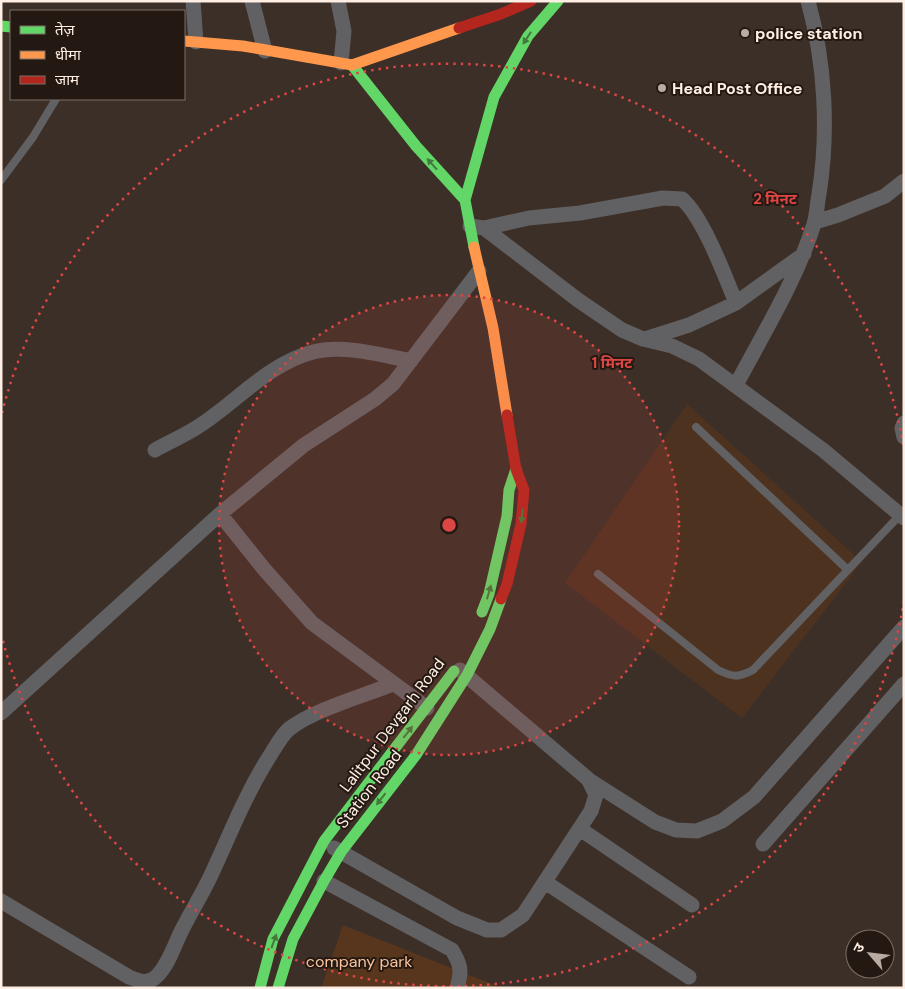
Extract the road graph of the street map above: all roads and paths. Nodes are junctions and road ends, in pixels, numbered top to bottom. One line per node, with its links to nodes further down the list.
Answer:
1 (193, 1): 8 (street)
2 (252, 1): 9 (street)
3 (338, 1): 10 (street)
4 (531, 1): 7 (main road)
5 (558, 1): 14 (main road, one-way to 14)
6 (808, 1): 15 (street)
7 (498, 7): 10 (main road)
8 (190, 42): 9 (main road)
9 (265, 51): 10 (main road)
10 (346, 64): 14 (main road, one-way to 10)
11 (55, 100): 12 (lane)
12 (1, 180)
13 (904, 182): 15 (street)
14 (465, 200): 16 (main road, Station Road)
15 (815, 222): 17 (street)
16 (477, 227): 18 (main road, Station Road); 19 (street); 20 (street)
17 (804, 254): 19 (street); 22 (street)
18 (479, 271): 21 (street); 27 (main road, Station Road)
19 (736, 303): 20 (street)
20 (644, 339): 22 (street)
21 (411, 361): 26 (street); 28 (street)
22 (736, 385): 29 (street)
23 (904, 423): 25 (street)
24 (696, 427): 30 (lane)
25 (904, 437)
26 (155, 450)
27 (516, 469): 32 (main road, one-way to 27); 34 (main road, Station Road, one-way to 34)
28 (220, 514): 35 (street); 38 (street)
29 (902, 517): 30 (lane)
30 (848, 570): 31 (lane)
31 (598, 574)
32 (479, 621)
33 (904, 627): 39 (street)
34 (461, 667): 37 (main road, Lalitpur Devgarh Road); 39 (street); 43 (main road, Station Road, one-way to 43)
35 (393, 684): 37 (street); 46 (street)
36 (904, 684): 42 (street)
37 (427, 708): 41 (main road, Lalitpur Devgarh Road, one-way to 37)
38 (1, 713)
39 (588, 779): 40 (street)
40 (580, 829): 45 (street); 47 (street)
41 (324, 841): 43 (street); 49 (main road, Lalitpur Devgarh Road, one-way to 41)
42 (764, 844)
43 (341, 852): 44 (main road, Station Road); 45 (street)
44 (324, 881): 50 (main road, Station Road); 51 (street)
45 (545, 882): 48 (street)
46 (1, 901)
47 (692, 905)
48 (689, 977)
49 (260, 988)
50 (278, 988)
51 (457, 988)

